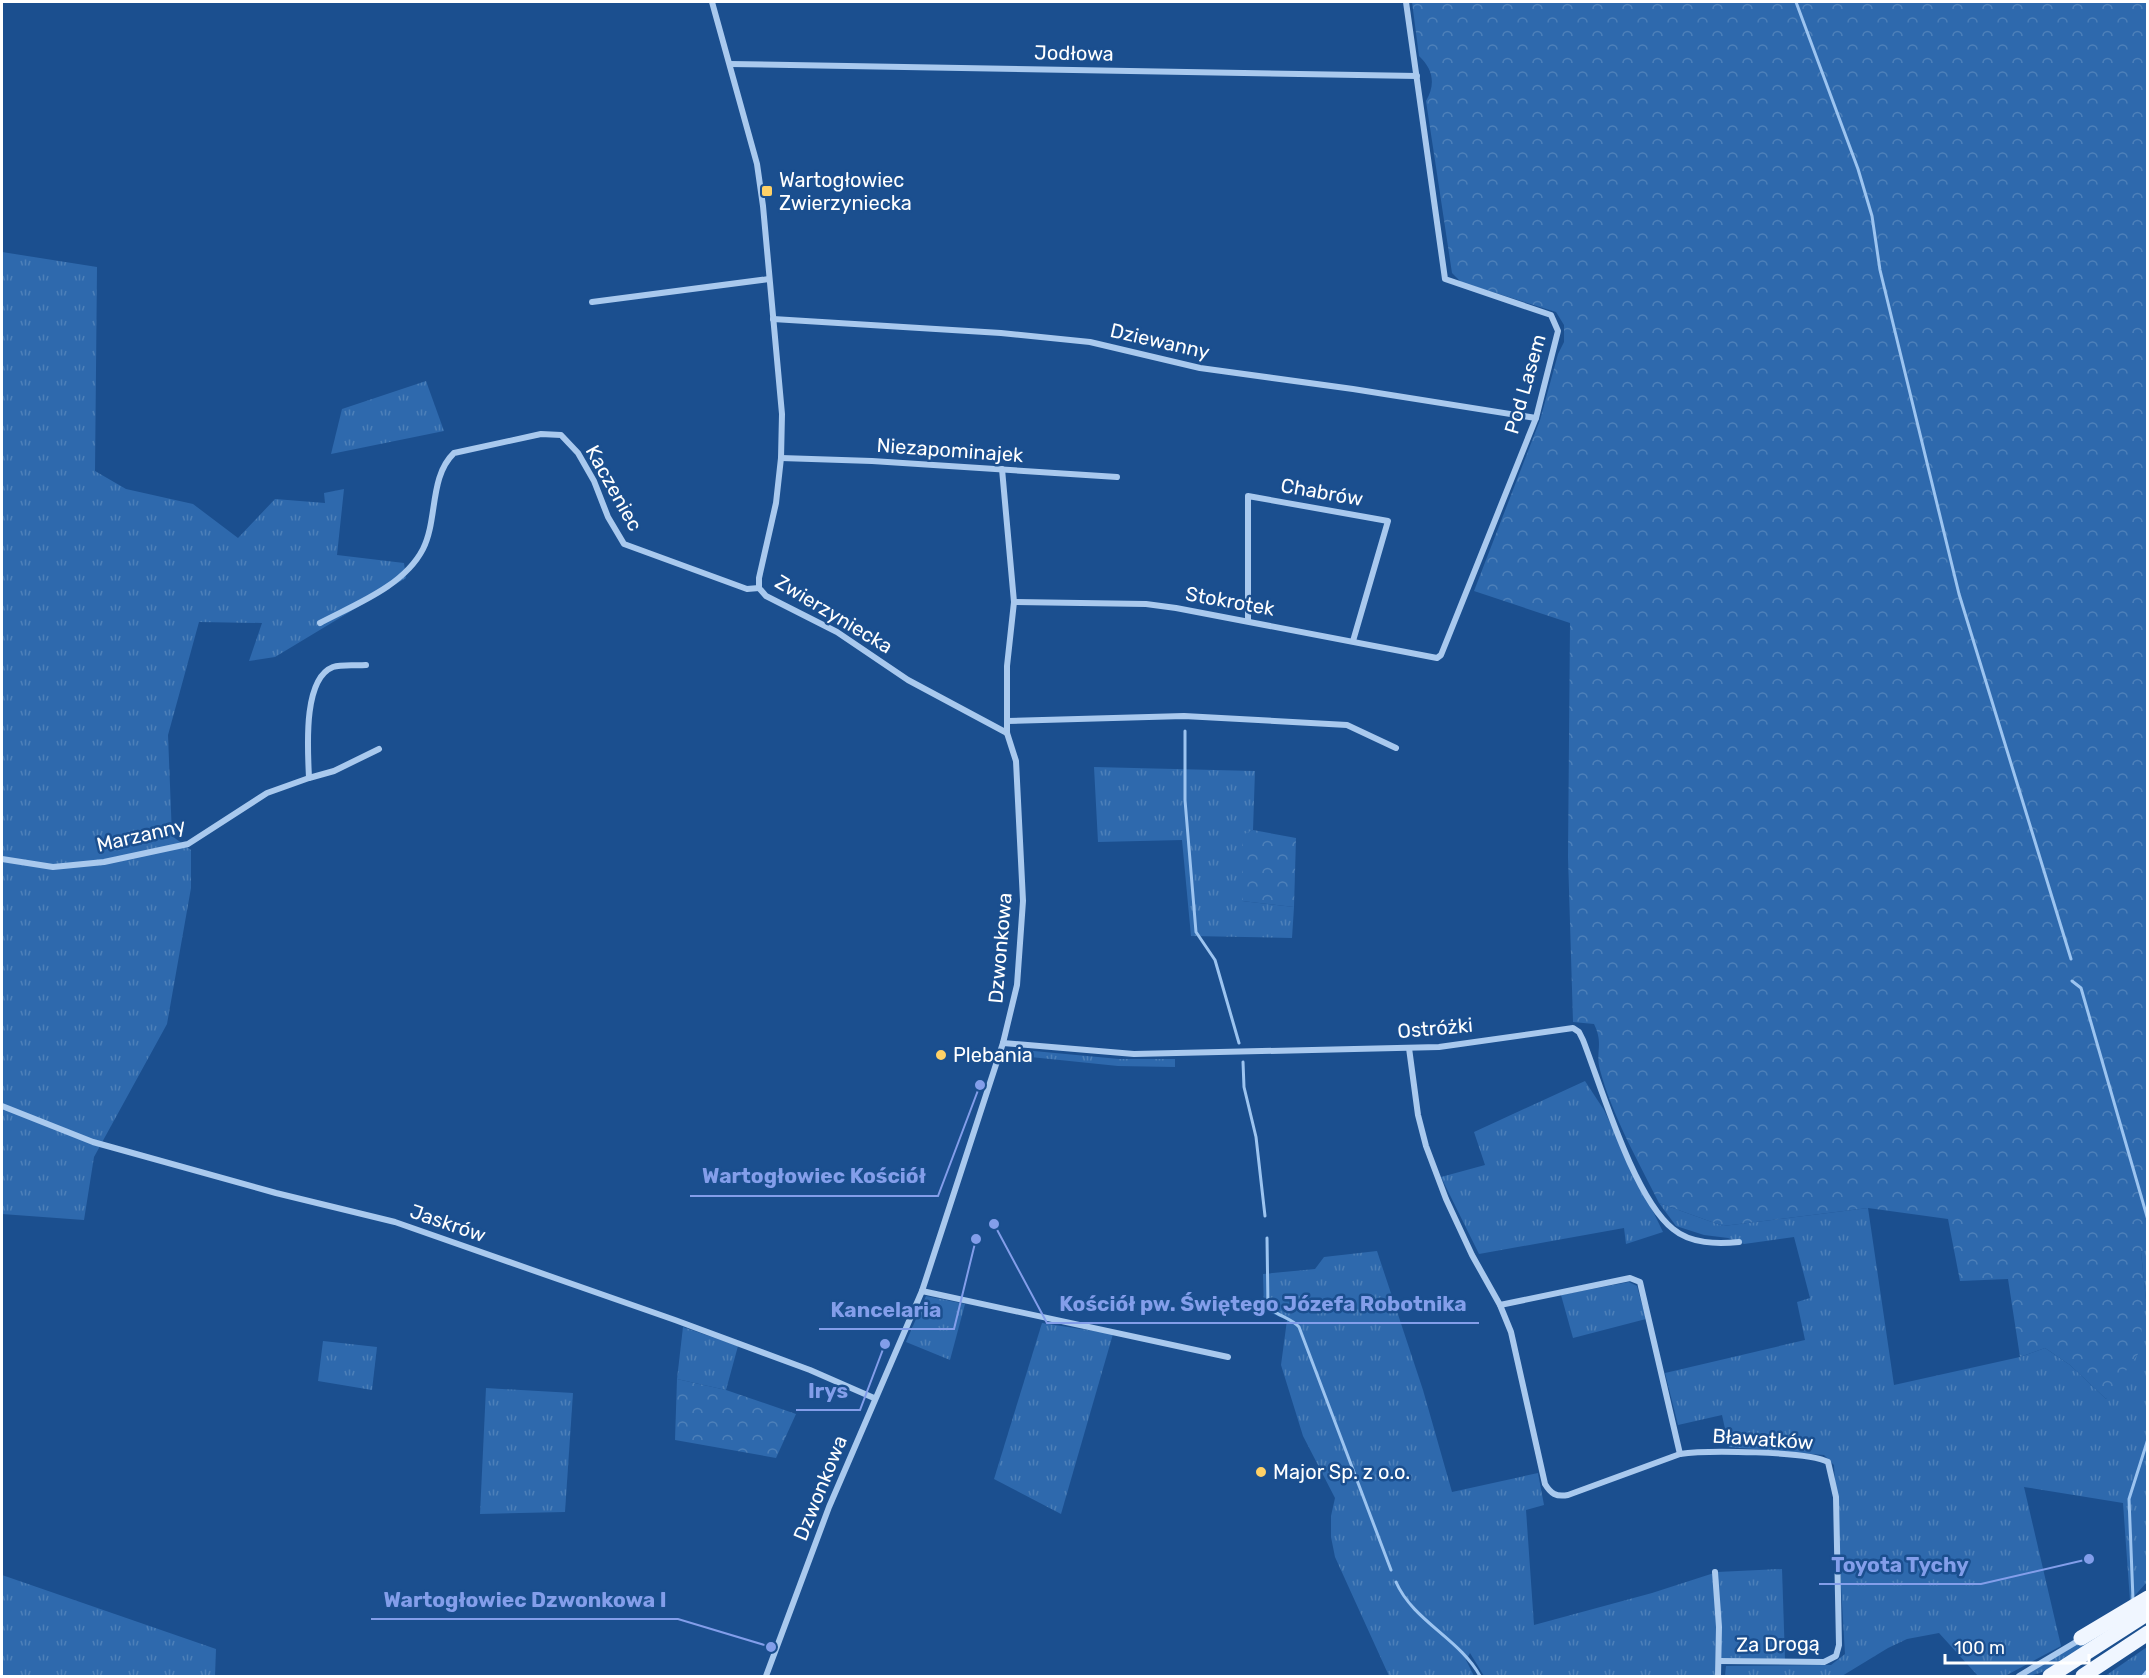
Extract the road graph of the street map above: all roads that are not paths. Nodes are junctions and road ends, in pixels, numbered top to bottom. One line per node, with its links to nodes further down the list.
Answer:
1 (712, 2): 3 (street, Zwierzyniecka)
2 (1406, 2): 4 (street, Pod Lasem)
3 (730, 64): 4 (street, Jodłowa); 5 (street, Zwierzyniecka)
4 (1417, 76): 8 (street, Pod Lasem)
5 (769, 279): 6 (street); 7 (street, Zwierzyniecka)
6 (592, 302)
7 (773, 319): 8 (street, Dziewanny); 9 (street, Zwierzyniecka)
8 (1536, 418): 17 (street, Pod Lasem)
9 (781, 458): 10 (street, Niezapominajek); 12 (street, Zwierzyniecka)
10 (1002, 469): 11 (street, Niezapominajek); 13 (street, Dzwonkowa)
11 (1117, 477)
12 (759, 588): 15 (street, Kaczeniec); 20 (street, Zwierzyniecka)
13 (1014, 602): 14 (street, Stokrotek); 19 (street, Dzwonkowa)
14 (1248, 620): 16 (street, Stokrotek); 16 (street, Chabrów)
15 (320, 623)
16 (1353, 641): 17 (street, Stokrotek)
17 (1437, 657)
18 (366, 665): 23 (street)
19 (1007, 721): 20 (street, Dzwonkowa); 21 (street)
20 (1007, 733): 25 (street, Dzwonkowa)
21 (1396, 748)
22 (379, 749): 23 (street, Marzanny)
23 (309, 778): 24 (street, Marzanny)
24 (2, 859)
25 (1003, 1043): 26 (street, Ostróżki); 29 (street, Dzwonkowa)
26 (1409, 1048): 28 (street, Ostróżki); 30 (street, Bławatków)
27 (2, 1106): 32 (street, Jaskrów)
28 (1738, 1242)
29 (922, 1291): 31 (street); 32 (street, Dzwonkowa)
30 (1500, 1305): 33 (street); 33 (street, Bławatków)
31 (1228, 1357)
32 (874, 1398): 41 (street, Dzwonkowa)
33 (1680, 1454): 39 (street, Bławatków)
34 (1715, 1572): 40 (street, Za Drogą)
35 (2148, 1598): 38 (main road)
36 (2148, 1613): 44 (main road)
37 (2148, 1633): 45 (main road)
38 (2081, 1638): 43 (street)
39 (1836, 1656): 40 (street, Za Drogą)
40 (1719, 1661): 42 (street, Za Drogą)
41 (766, 1677)
42 (1718, 1677)
43 (2019, 1677)
44 (2050, 1677)
45 (2083, 1677)

